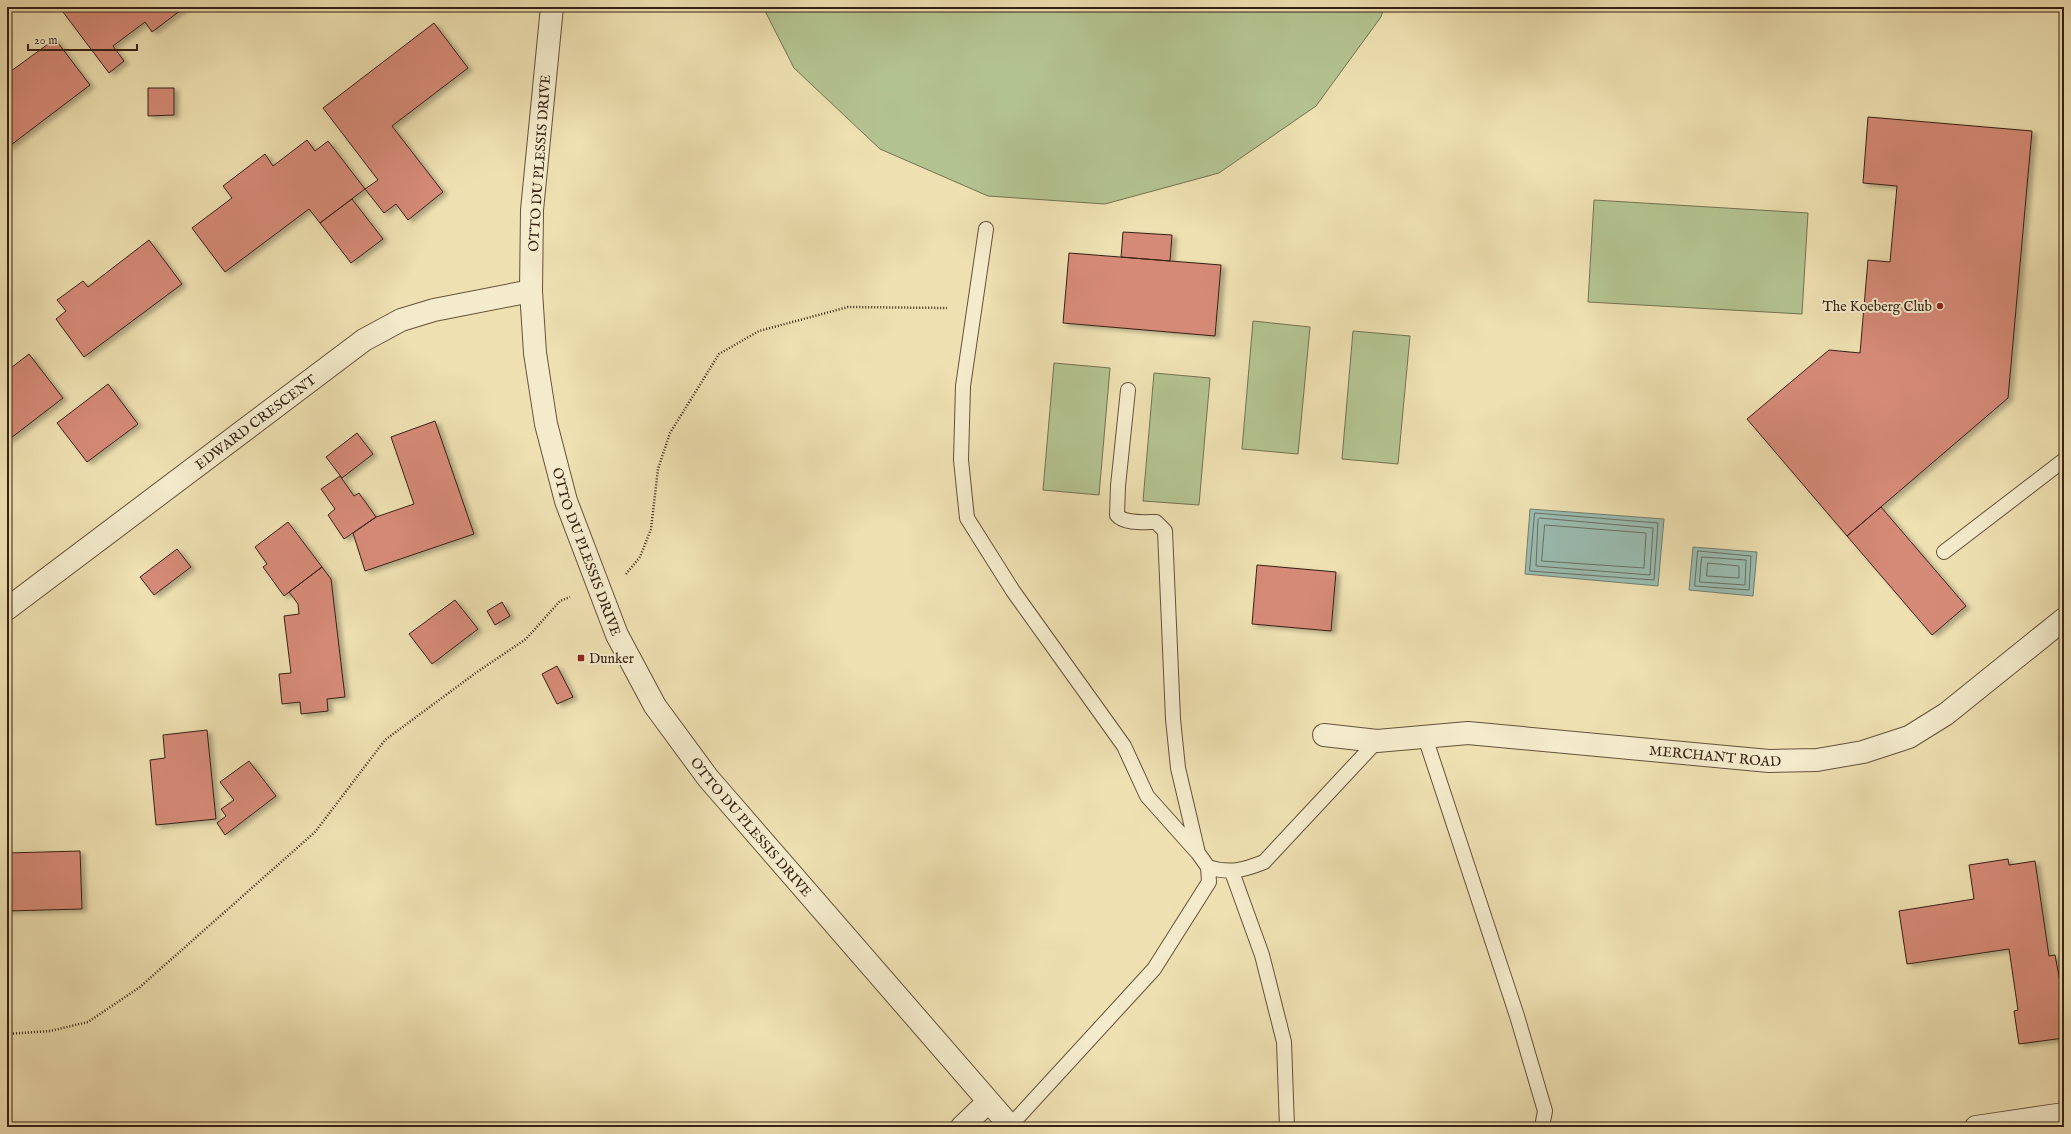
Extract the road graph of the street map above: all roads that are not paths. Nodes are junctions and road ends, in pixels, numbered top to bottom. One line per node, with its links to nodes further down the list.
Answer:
1 (552, 7): 3 (street, OTTO DU PLESSIS DRIVE)
2 (986, 229): 12 (lane)
3 (531, 291): 7 (street, EDWARD CRESCENT); 15 (street, OTTO DU PLESSIS DRIVE)
4 (1128, 390): 12 (lane)
5 (2064, 460): 6 (lane)
6 (1944, 552)
7 (7, 609)
8 (2064, 619): 10 (street, MERCHANT ROAD)
9 (1324, 735): 11 (street, MERCHANT ROAD)
10 (1425, 737): 11 (street, MERCHANT ROAD); 20 (lane)
11 (1377, 741): 14 (lane)
12 (1198, 852): 13 (lane)
13 (1208, 867): 14 (lane); 18 (lane)
14 (1232, 872): 19 (lane)
15 (988, 1102): 17 (street); 18 (street, OTTO DU PLESSIS DRIVE)
16 (2064, 1114): 21 (street)
17 (962, 1127)
18 (1011, 1127)
19 (1286, 1127)
20 (1542, 1127)
21 (1976, 1127)

